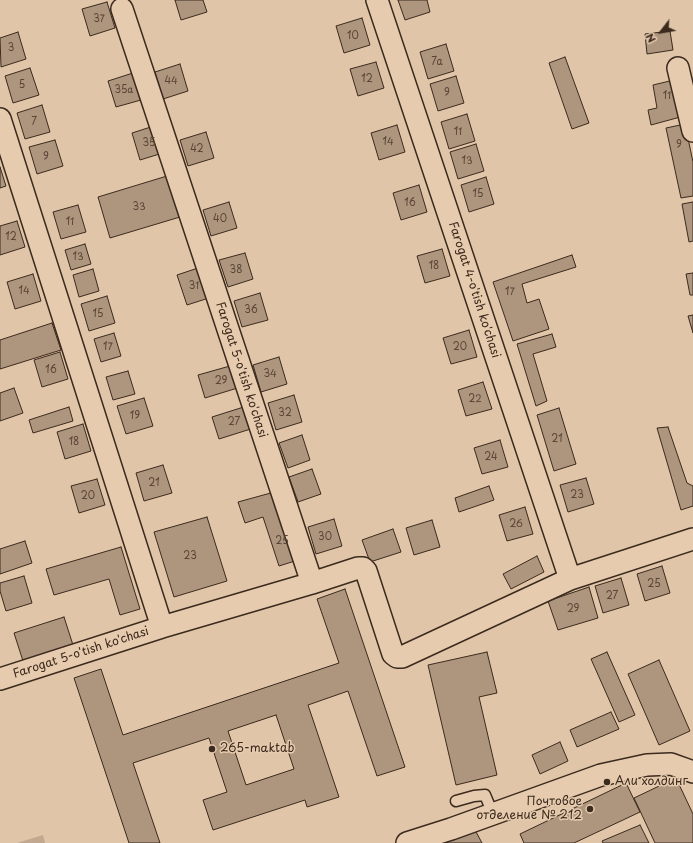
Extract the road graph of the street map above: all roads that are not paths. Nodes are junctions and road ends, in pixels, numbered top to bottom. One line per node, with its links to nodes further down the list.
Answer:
1 (377, 0): 7 (street, Farogat 4-o'tish ko'chasi)
2 (122, 10): 8 (street, Farogat 5-o'tish ko'chasi)
3 (678, 68): 5 (street)
4 (0, 119): 9 (street, Farogat 5-o'tish ko'chasi)
5 (692, 125)
6 (693, 540): 7 (street)
7 (570, 579): 8 (street)
8 (312, 583): 9 (street, Farogat 5-o'tish ko'chasi)
9 (162, 627): 10 (street, Farogat 5-o'tish ko'chasi)
10 (0, 679)
11 (693, 772): 13 (street)
12 (456, 801): 13 (lane)
13 (493, 814): 14 (street)
14 (407, 843)

